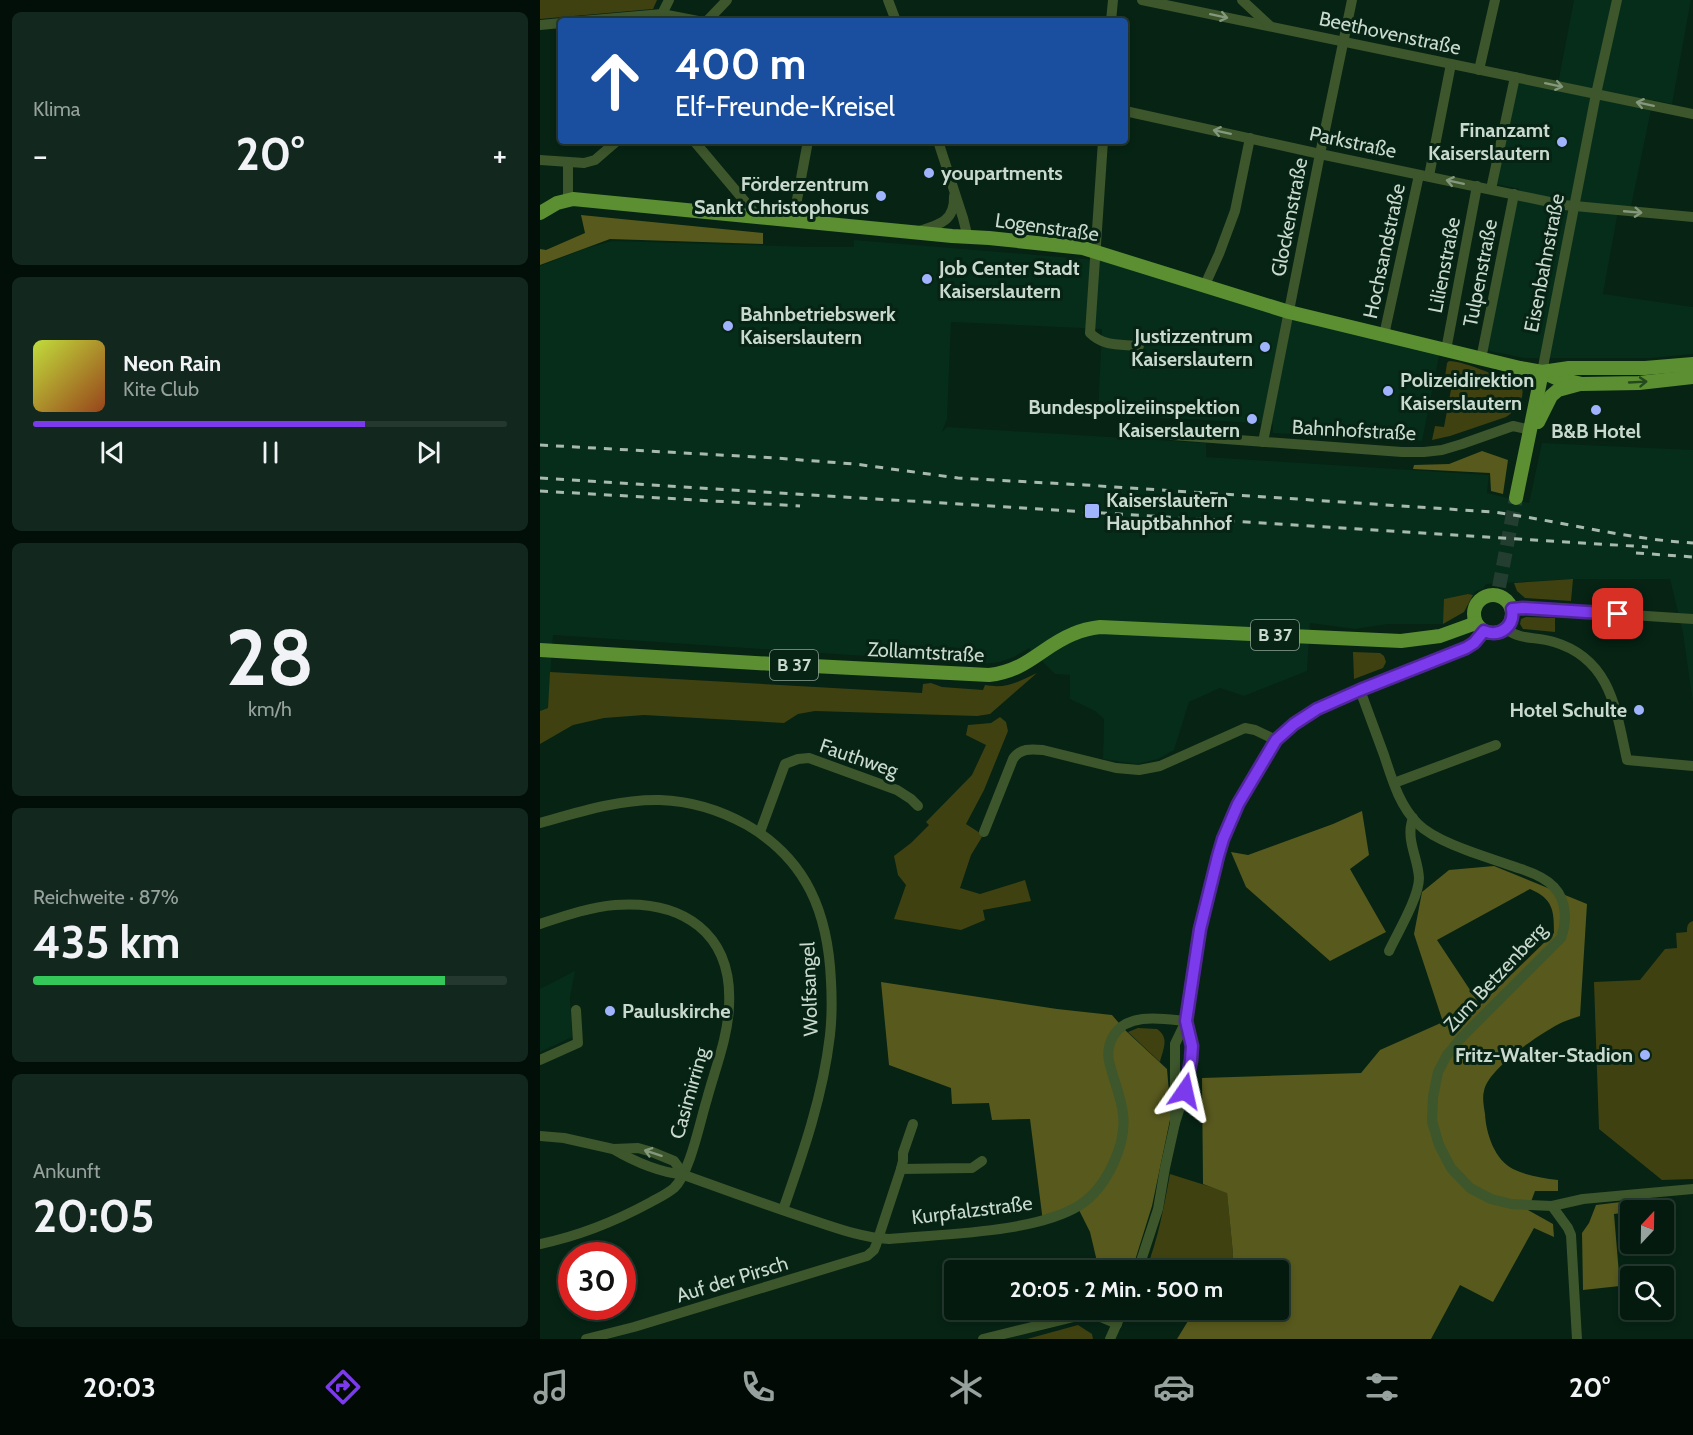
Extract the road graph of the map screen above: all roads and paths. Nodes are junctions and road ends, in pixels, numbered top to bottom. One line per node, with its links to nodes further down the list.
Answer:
1 (669, 0): 10 (street)
2 (727, 0): 12 (street)
3 (888, 0): 13 (street)
4 (1113, 0): 14 (street)
5 (1142, 0): 17 (street, Beethovenstraße, one-way to 17)
6 (1242, 0): 17 (street)
7 (1352, 0): 18 (street, Glockenstraße)
8 (1495, 0): 20 (street)
9 (1617, 0): 22 (street, Eisenbahnstraße)
10 (662, 17): 11 (street)
11 (642, 18)
12 (710, 18)
13 (895, 18)
14 (1111, 18)
15 (558, 23): 16 (street)
16 (540, 25)
17 (1271, 27): 18 (street, Beethovenstraße)
18 (1343, 42): 19 (street, Beethovenstraße); 31 (street, Glockenstraße)
19 (1451, 64): 20 (street, Beethovenstraße); 34 (street, Hochsandstraße)
20 (1479, 70): 21 (street, Beethovenstraße)
21 (1515, 77): 22 (street, Beethovenstraße, one-way to 22); 37 (street)
22 (1596, 94): 24 (street, Beethovenstraße, one-way to 22); 40 (street, Eisenbahnstraße)
23 (1128, 112): 25 (street, Parkstraße, one-way to 23)
24 (1693, 114)
25 (1250, 138): 31 (street, Parkstraße); 48 (street)
26 (614, 144): 33 (street)
27 (696, 144): 43 (street)
28 (807, 144): 44 (street)
29 (939, 144): 35 (street)
30 (1103, 144): 47 (street)
31 (1320, 154): 34 (street, Parkstraße); 49 (street, Glockenstraße)
32 (540, 160): 33 (street)
33 (568, 162): 39 (street)
34 (1424, 176): 36 (street, Parkstraße, one-way to 34); 50 (street, Hochsandstraße)
35 (953, 186): 45 (street); 46 (street)
36 (1478, 186): 37 (street, Parkstraße); 52 (street, Lilienstraße)
37 (1491, 189): 38 (street, Parkstraße)
38 (1514, 194): 40 (street, Parkstraße); 53 (street, Tulpenstraße)
39 (568, 200): 41 (main road); 43 (main road, Logenstraße)
40 (1574, 206): 42 (street, Parkstraße, one-way to 42); 55 (street, Eisenbahnstraße)
41 (540, 213)
42 (1693, 217)
43 (758, 218): 44 (main road, Logenstraße)
44 (793, 221): 45 (main road, Logenstraße)
45 (914, 232): 46 (main road, Logenstraße)
46 (968, 238): 47 (main road, Logenstraße)
47 (1096, 252): 48 (main road, Logenstraße); 51 (street)
48 (1204, 287): 49 (main road, Logenstraße)
49 (1289, 312): 50 (main road, Logenstraße); 60 (street, Glockenstraße)
50 (1384, 335): 52 (main road, Logenstraße)
51 (1139, 346)
52 (1446, 350): 53 (main road, Logenstraße)
53 (1481, 359): 55 (main road, Logenstraße)
54 (1693, 364): 55 (main road)
55 (1542, 372): 57 (main road); 58 (main road, Eisenbahnstraße)
56 (1693, 377): 57 (main road, one-way to 56)
57 (1582, 384): 58 (main road)
58 (1531, 430): 60 (street, Bahnhofstraße); 61 (main road, Eisenbahnstraße)
59 (1172, 435): 60 (street, Bahnhofstraße)
60 (1263, 442)
61 (1516, 498)
62 (1512, 609): 63 (street); 64 (main road); 65 (main road)
63 (1693, 619)
64 (1480, 627): 65 (main road); 66 (main road, Zollamtstraße / B 37); 67 (street)
65 (1506, 629): 70 (street)
66 (540, 650)
67 (1360, 690): 68 (street); 71 (street, Zum Betzenberg)
68 (1276, 740): 76 (street); 80 (street)
69 (1496, 745): 71 (street)
70 (1693, 766)
71 (1394, 783): 73 (street, Zum Betzenberg)
72 (918, 807): 75 (street, Fauthweg)
73 (1413, 818): 78 (street); 89 (street, Zum Betzenberg)
74 (540, 823): 75 (street, Wolfsangel)
75 (760, 832): 90 (street, Wolfsangel)
76 (984, 832)
77 (540, 924): 87 (street, Casimirring)
78 (1389, 951)
79 (576, 1010): 81 (street)
80 (1186, 1021): 82 (street); 82 (street); 91 (street, Kurpfalzstraße)
81 (540, 1060)
82 (1176, 1123): 93 (street)
83 (913, 1124): 86 (street)
84 (540, 1136): 87 (street, Kurpfalzstraße)
85 (982, 1161): 86 (street)
86 (900, 1169): 91 (street)
87 (684, 1175): 90 (street, Kurpfalzstraße); 92 (street)
88 (1693, 1189): 89 (street, Zum Betzenberg)
89 (1552, 1206): 99 (street)
90 (783, 1210): 91 (street, Kurpfalzstraße)
91 (878, 1238): 96 (street, Auf der Pirsch)
92 (540, 1244)
93 (1141, 1260)
94 (1119, 1320): 95 (street)
95 (1117, 1324): 97 (street); 98 (street)
96 (586, 1339)
97 (982, 1339)
98 (1110, 1339)
99 (1577, 1339)

